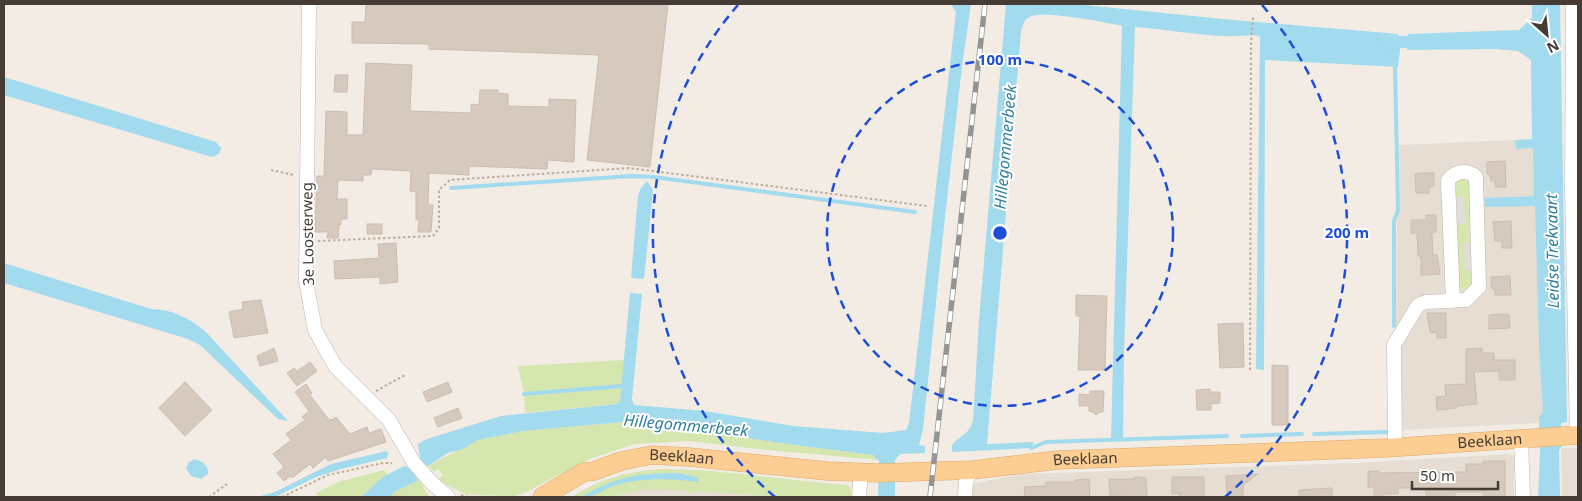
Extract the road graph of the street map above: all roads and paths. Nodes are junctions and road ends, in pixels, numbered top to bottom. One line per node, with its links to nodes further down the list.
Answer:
1 (309, 4): 5 (street, 3e Loosterweg)
2 (1573, 4): 12 (street)
3 (1253, 17): 9 (path)
4 (272, 170): 5 (path)
5 (307, 178): 7 (street, 3e Loosterweg)
6 (927, 206): 7 (path)
7 (306, 241): 11 (street, 3e Loosterweg)
8 (1453, 301): 8 (street); 14 (street)
9 (1250, 370)
10 (405, 375): 11 (path)
11 (366, 397): 18 (street, 3e Loosterweg)
12 (1573, 435): 13 (main road, Beeklaan)
13 (1529, 437): 14 (main road, Beeklaan); 29 (street)
14 (1395, 447): 16 (main road, Beeklaan)
15 (392, 464): 22 (path)
16 (972, 470): 19 (main road, Beeklaan); 28 (street)
17 (594, 471): 19 (main road, Beeklaan); 25 (main road, Beeklaan); 26 (main road, Beeklaan)
18 (423, 472): 23 (street, 3e Loosterweg); 24 (street, 3e Loosterweg)
19 (861, 472): 27 (street)
20 (227, 484): 21 (path)
21 (209, 497)
22 (282, 497)
23 (440, 497)
24 (448, 497)
25 (542, 497)
26 (554, 497)
27 (859, 497)
28 (965, 497)
29 (1523, 497)

